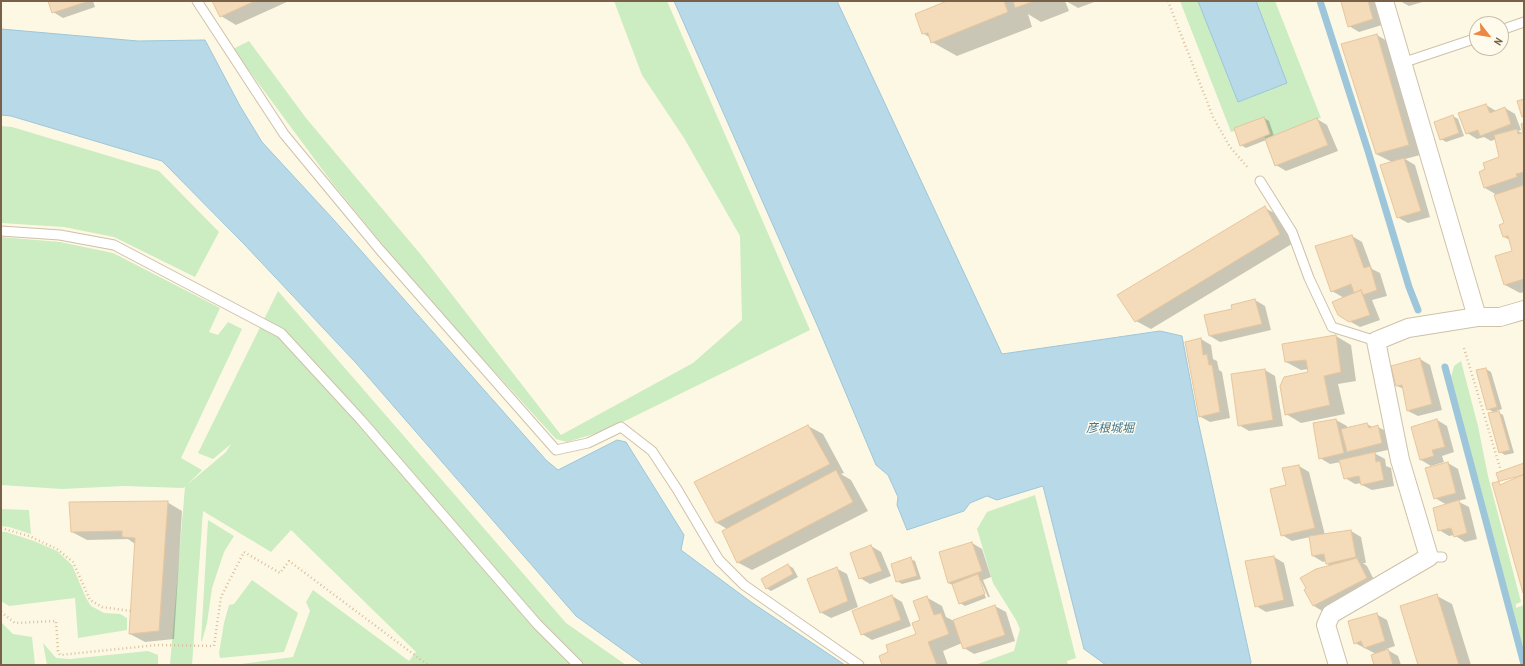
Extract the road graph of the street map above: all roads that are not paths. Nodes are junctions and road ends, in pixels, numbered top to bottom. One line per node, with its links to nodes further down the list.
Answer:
1 (197, 1): 13 (lane)
2 (1384, 1): 6 (street)
3 (1524, 22): 4 (lane)
4 (1509, 27)
5 (1469, 41): 6 (lane)
6 (1402, 63): 10 (street)
7 (1260, 181): 11 (lane)
8 (1, 231): 12 (lane)
9 (1524, 310): 10 (street)
10 (1477, 317): 11 (street)
11 (1376, 341): 14 (street)
12 (578, 665)
13 (859, 665)
14 (1338, 665)

